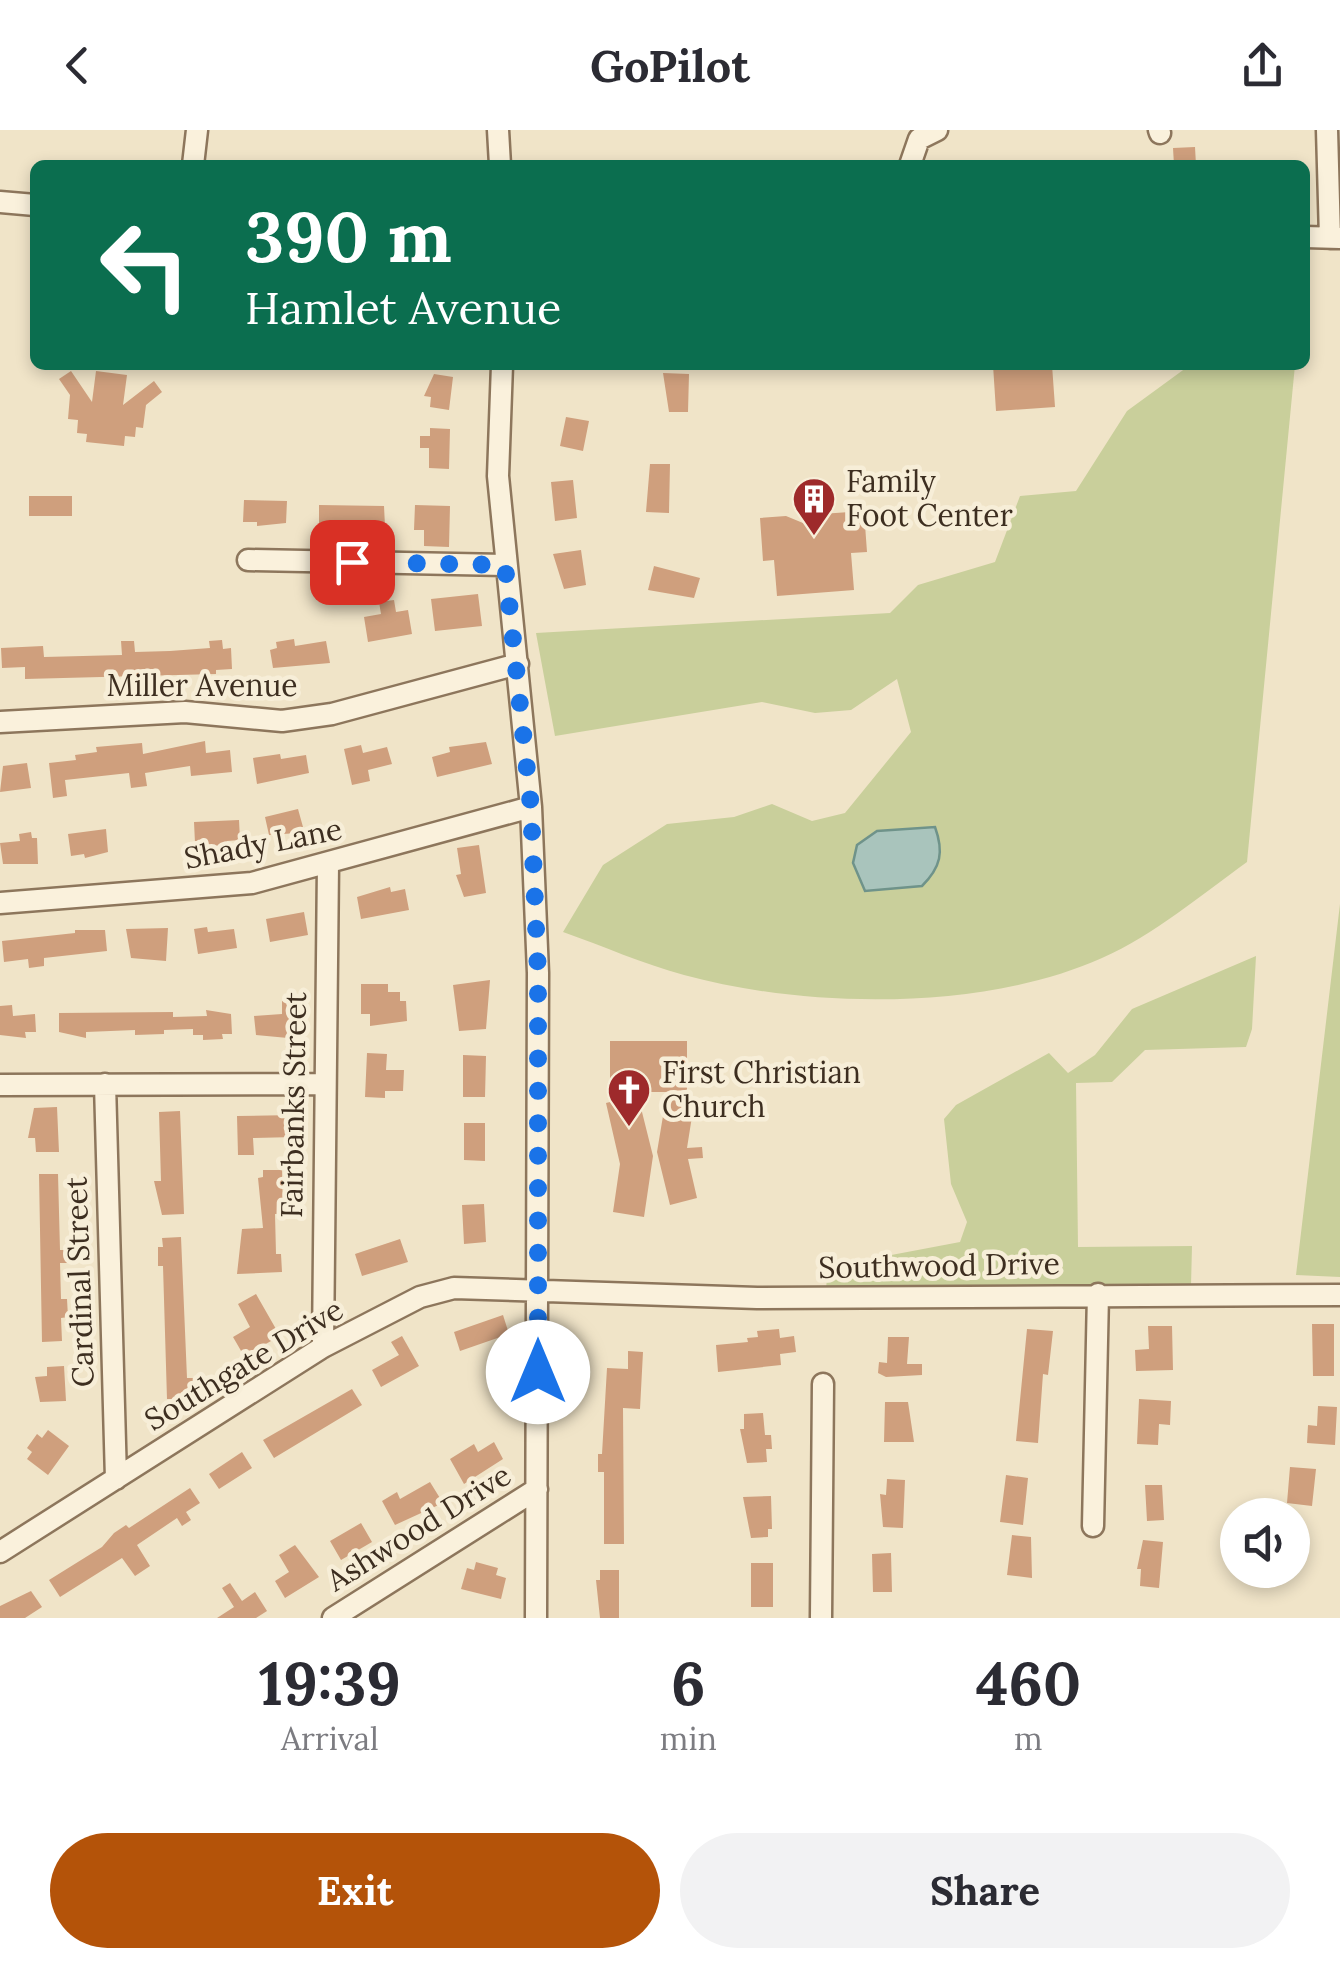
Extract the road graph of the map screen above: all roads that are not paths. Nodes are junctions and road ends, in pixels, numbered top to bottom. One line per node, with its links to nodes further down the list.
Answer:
1 (197, 130): 5 (street)
2 (498, 130): 6 (street)
3 (937, 130): 7 (street)
4 (1327, 130): 11 (street)
5 (194, 160)
6 (500, 160)
7 (912, 160)
8 (0, 202): 9 (street)
9 (30, 205)
10 (1310, 237): 11 (street)
11 (1335, 238)
12 (502, 370): 14 (street)
13 (248, 560): 14 (street)
14 (505, 565): 15 (street)
15 (518, 664): 16 (street, Miller Avenue); 17 (street)
16 (0, 722)
17 (531, 807): 18 (street, Shady Lane); 23 (street)
18 (328, 864): 19 (street, Shady Lane); 21 (street, Fairbanks Street)
19 (0, 903)
20 (105, 1084): 21 (street); 22 (street); 28 (street, Cardinal Street)
21 (323, 1084): 26 (street, Fairbanks Street)
22 (0, 1085)
23 (539, 1294): 24 (street, Southwood Drive); 26 (street, Southgate Drive); 29 (street)
24 (1098, 1294): 25 (street, Southwood Drive); 30 (street)
25 (1340, 1295)
26 (324, 1347): 28 (street, Southgate Drive)
27 (823, 1384): 34 (street)
28 (116, 1479): 31 (street, Southgate Drive)
29 (537, 1489): 32 (street, Ashwood Drive); 33 (street)
30 (1092, 1526)
31 (0, 1552)
32 (333, 1618)
33 (536, 1618)
34 (820, 1618)

